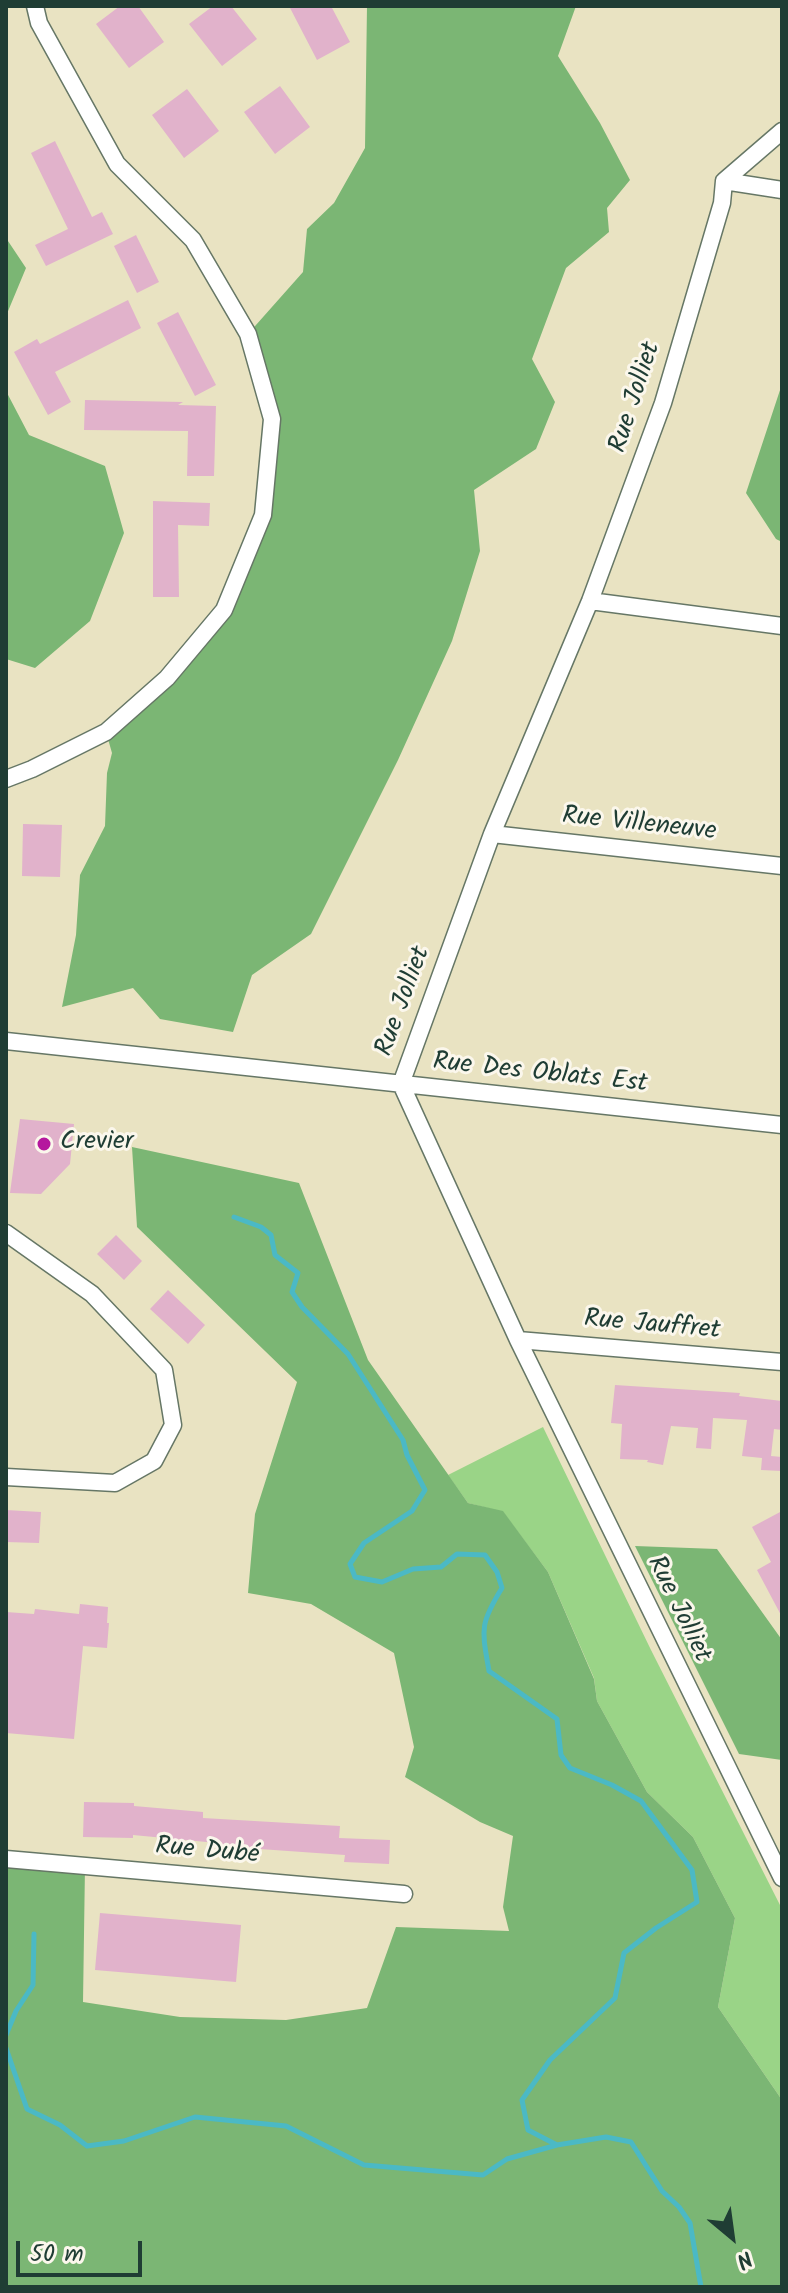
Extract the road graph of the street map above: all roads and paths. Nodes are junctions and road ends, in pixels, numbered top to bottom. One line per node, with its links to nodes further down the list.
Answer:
1 (35, 6): 7 (street)
2 (782, 131): 3 (street)
3 (724, 181): 4 (street); 5 (street, Rue Jolliet)
4 (782, 190)
5 (590, 601): 6 (street); 8 (street, Rue Jolliet)
6 (782, 626)
7 (6, 779)
8 (492, 834): 9 (street, Rue Villeneuve); 11 (street, Rue Jolliet)
9 (782, 866)
10 (6, 1041): 11 (street, Rue Des Oblats Est)
11 (401, 1084): 12 (street, Rue Des Oblats Est); 14 (street, Rue Jolliet)
12 (782, 1125)
13 (6, 1233): 16 (street)
14 (518, 1340): 15 (street, Rue Jauffret); 18 (street, Rue Jolliet)
15 (782, 1362)
16 (6, 1477)
17 (6, 1859): 19 (street, Rue Dubé)
18 (782, 1878)
19 (404, 1894)

